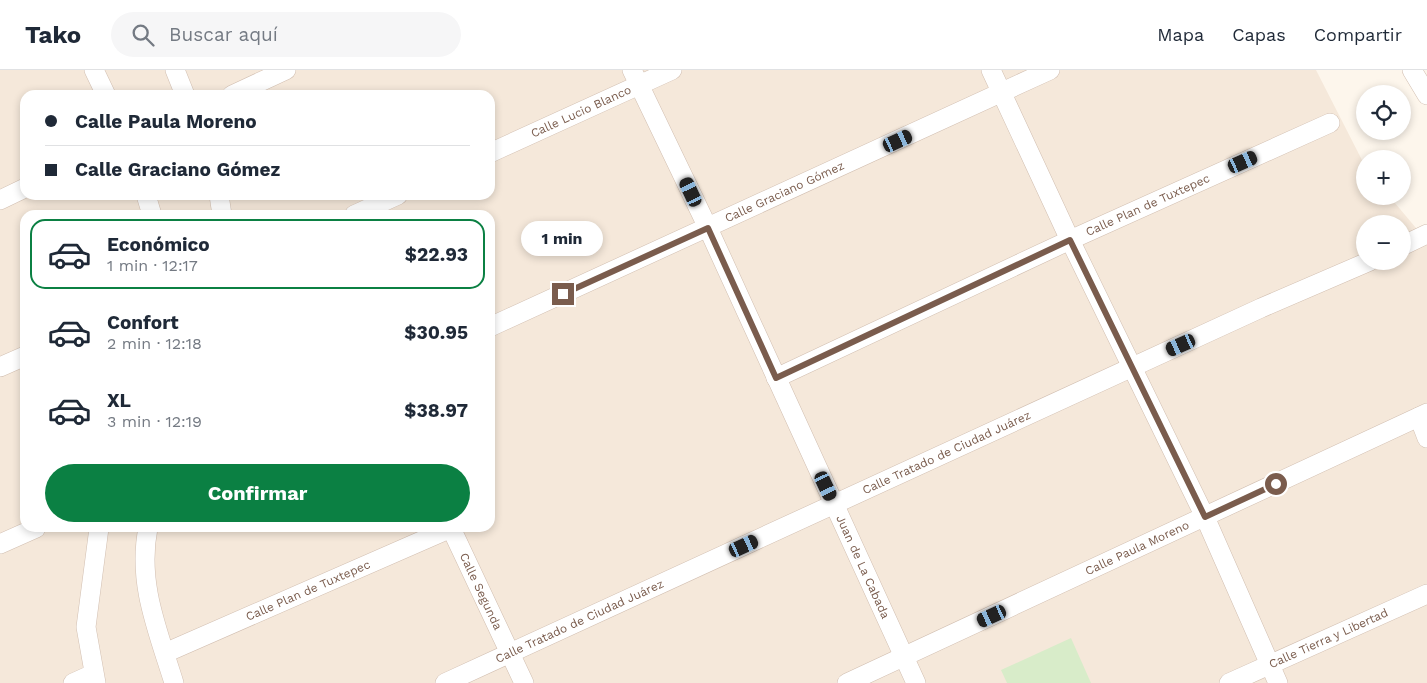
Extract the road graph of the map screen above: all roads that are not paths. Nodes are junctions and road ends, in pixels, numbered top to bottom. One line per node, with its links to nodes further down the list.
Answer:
1 (94, 70): 9 (street)
2 (175, 70): 10 (street)
3 (286, 70): 11 (street)
4 (672, 70): 8 (street, Calle Lucio Blanco)
5 (991, 70): 12 (street)
6 (1050, 70): 12 (street, Calle Graciano Gómez)
7 (1412, 70): 13 (street)
8 (636, 77): 15 (street, Calle Lucio Blanco); 20 (street, Juan de La Cabada)
9 (104, 90)
10 (183, 90)
11 (243, 90)
12 (1002, 94): 20 (street, Calle Graciano Gómez); 22 (street)
13 (1427, 94)
14 (1330, 123): 22 (street, Calle Plan de Tuxtepec)
15 (495, 150)
16 (20, 190): 17 (street)
17 (0, 200)
18 (387, 200): 19 (street)
19 (365, 210)
20 (708, 228): 25 (street, Calle Graciano Gómez); 29 (street, Juan de La Cabada)
21 (1427, 234): 23 (street)
22 (1070, 240): 28 (street); 29 (street, Calle Plan de Tuxtepec)
23 (1411, 242)
24 (1356, 267): 28 (street, Calle Tratado de Ciudad Juárez)
25 (495, 325)
26 (20, 358): 27 (street)
27 (0, 367)
28 (1133, 367): 32 (street, Calle Tratado de Ciudad Juárez); 33 (street)
29 (776, 378): 32 (street, Juan de La Cabada)
30 (1423, 415): 31 (street); 33 (street, Calle Paula Moreno)
31 (1427, 438)
32 (834, 504): 41 (street, Calle Tratado de Ciudad Juárez); 43 (street, Juan de La Cabada)
33 (1205, 517): 43 (street, Calle Paula Moreno); 44 (street)
34 (27, 532): 39 (street)
35 (98, 532): 45 (street)
36 (148, 532): 42 (street)
37 (442, 532): 42 (street, Calle Plan de Tuxtepec)
38 (453, 532): 41 (street, Calle Segunda)
39 (0, 544)
40 (1427, 594): 44 (street, Calle Tierra y Libertad)
41 (510, 653): 48 (street, Calle Tratado de Ciudad Juárez); 49 (street, Calle Segunda)
42 (165, 654): 47 (street)
43 (904, 657): 50 (street, Calle Paula Moreno); 51 (street, Juan de La Cabada)
44 (1270, 664): 52 (street, Calle Tierra y Libertad); 53 (street)
45 (95, 678): 46 (street)
46 (73, 683)
47 (174, 683)
48 (445, 683)
49 (524, 683)
50 (848, 683)
51 (916, 683)
52 (1228, 683)
53 (1278, 683)

